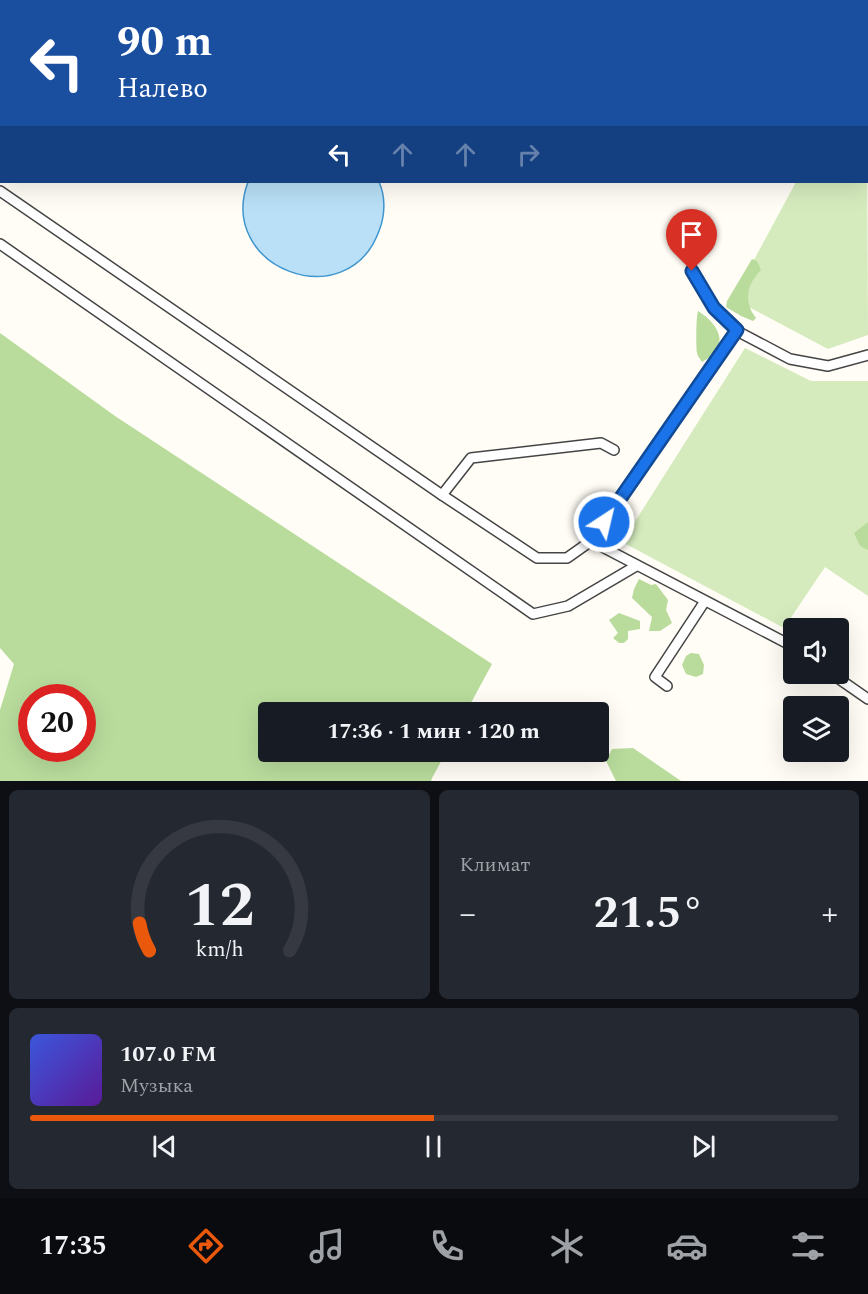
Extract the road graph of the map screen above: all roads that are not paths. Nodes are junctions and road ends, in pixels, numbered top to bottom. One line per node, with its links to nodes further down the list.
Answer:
1 (0, 190): 7 (lane)
2 (0, 243): 9 (lane)
3 (692, 271): 4 (lane)
4 (737, 330): 5 (lane); 8 (lane)
5 (868, 355)
6 (614, 450): 7 (lane)
7 (442, 495): 8 (lane)
8 (591, 541): 9 (lane)
9 (636, 566): 10 (lane)
10 (705, 601): 11 (lane); 13 (lane)
11 (783, 641)
12 (846, 684): 14 (lane)
13 (667, 686)
14 (868, 699)

